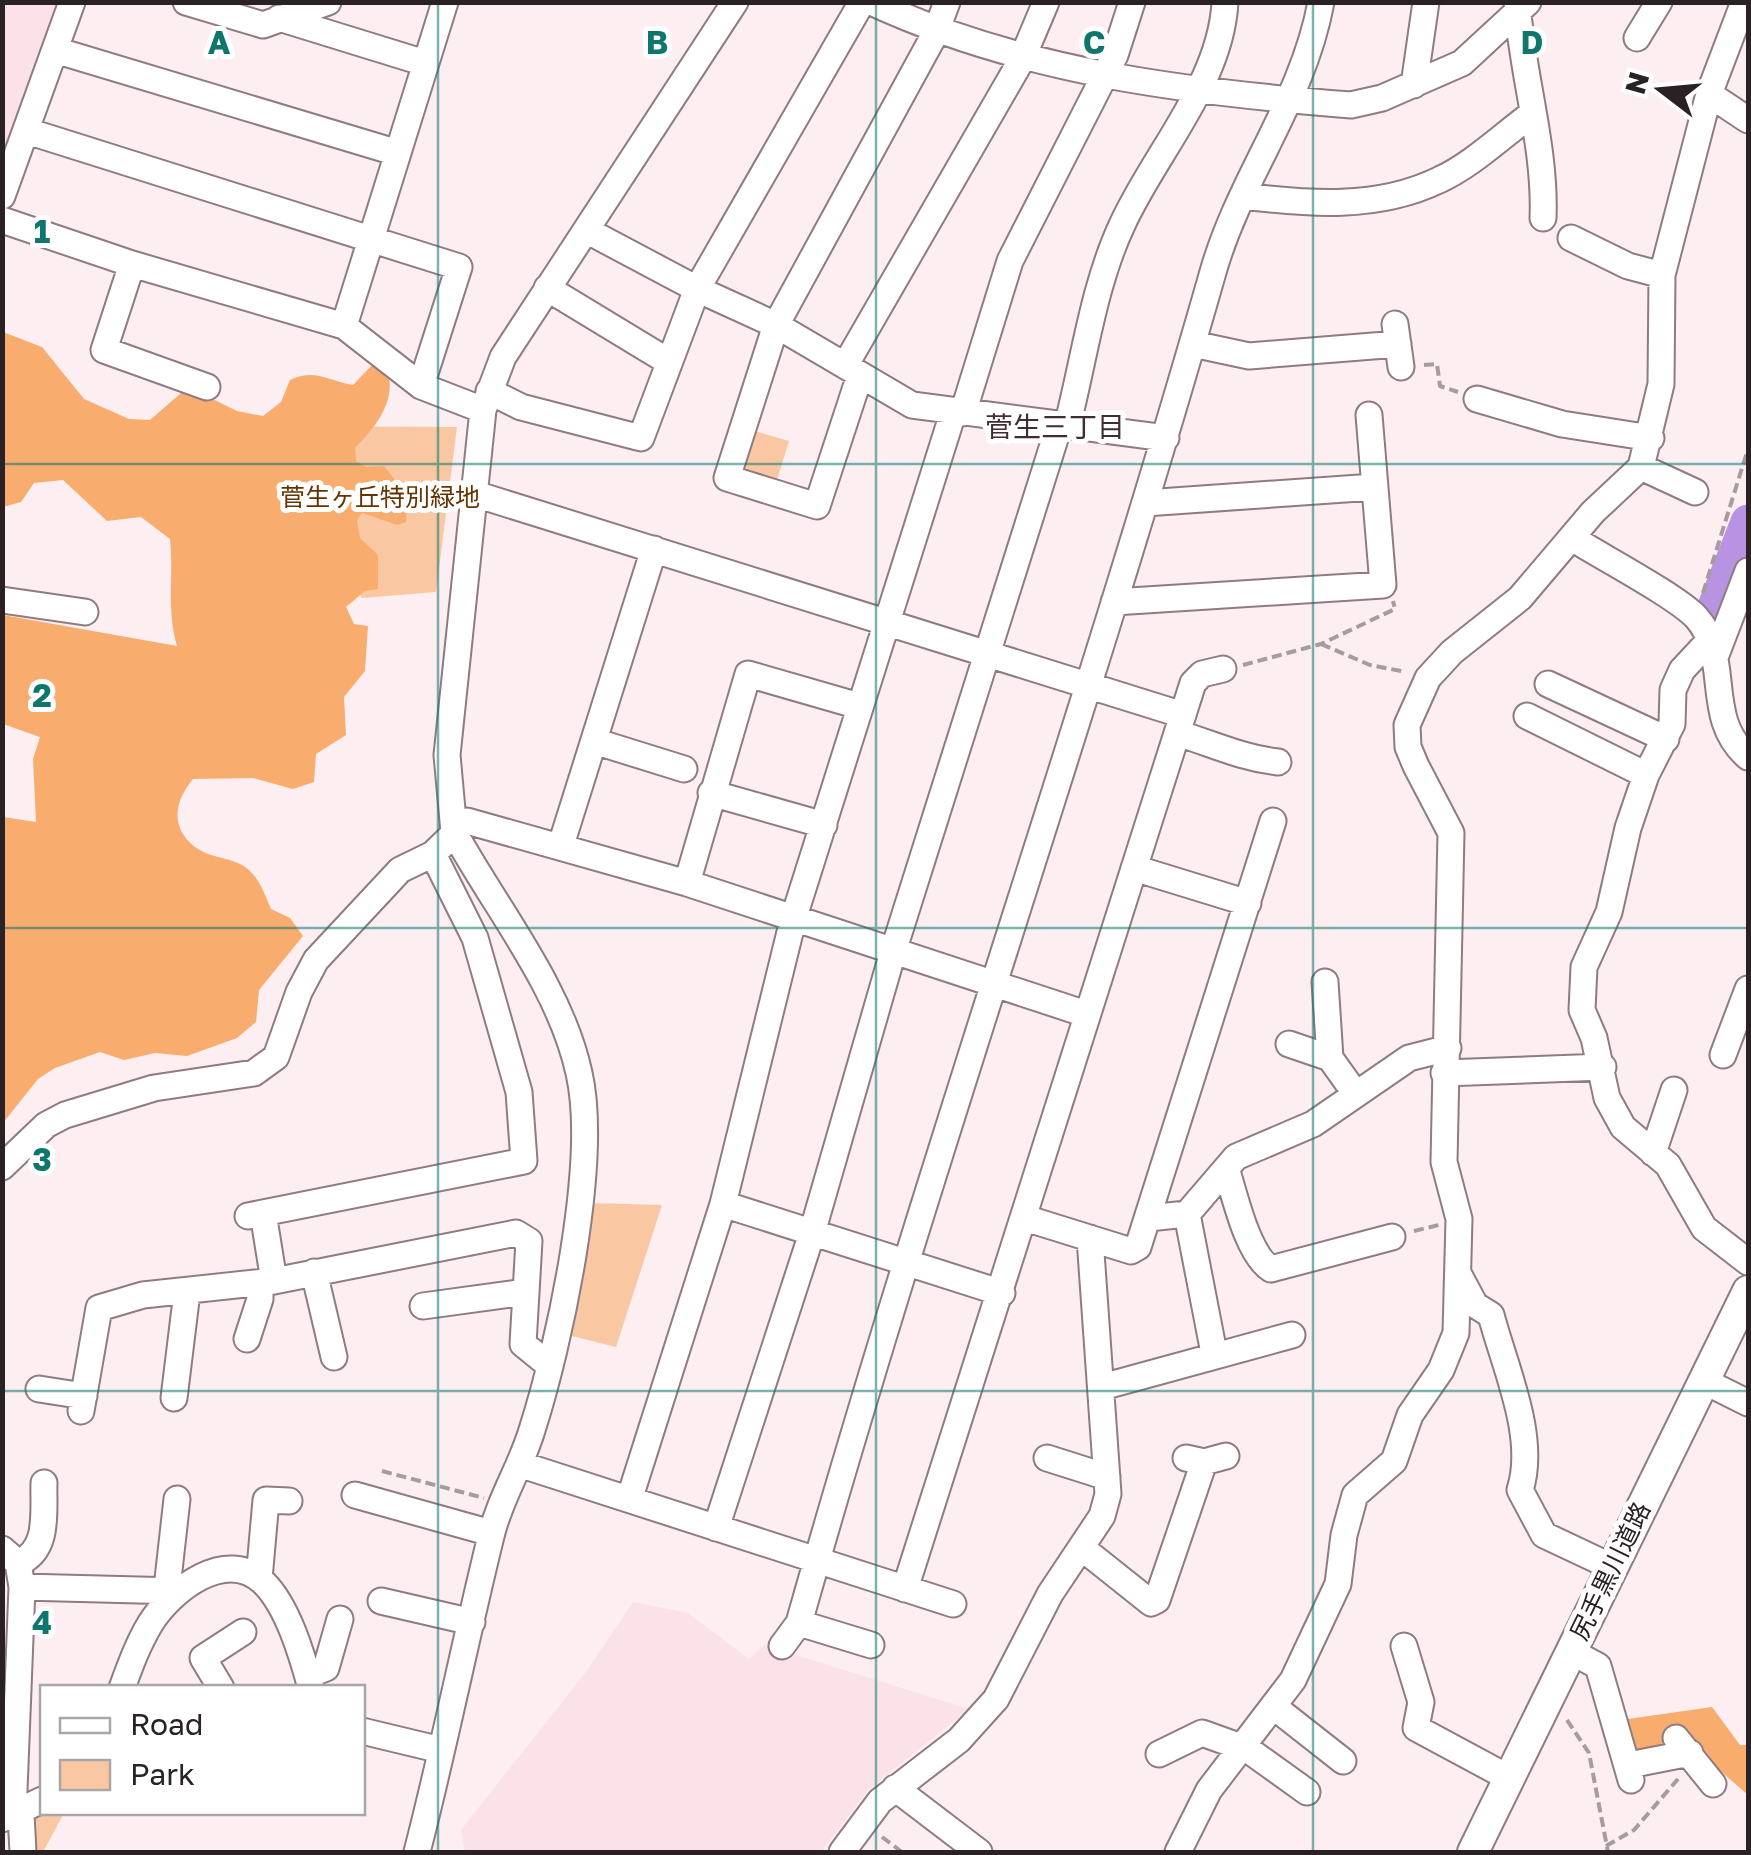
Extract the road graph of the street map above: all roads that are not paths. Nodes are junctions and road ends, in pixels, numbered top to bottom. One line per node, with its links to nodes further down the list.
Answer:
1 (72, 2): 20 (street)
2 (186, 2): 17 (street)
3 (328, 2): 17 (street)
4 (445, 2): 22 (street)
5 (862, 2): 42 (street)
6 (871, 2): 18 (street)
7 (948, 2): 18 (street)
8 (1046, 2): 21 (street)
9 (1132, 2): 23 (street)
10 (1225, 2): 25 (street)
11 (1321, 2): 27 (street)
12 (1426, 2): 24 (street)
13 (1659, 2): 19 (street)
14 (1744, 2): 26 (street)
15 (732, 3): 36 (street)
16 (1521, 5): 24 (street); 28 (street)
17 (279, 18): 22 (street)
18 (936, 32): 21 (street); 43 (street)
19 (1637, 38)
20 (55, 50): 30 (street); 31 (street)
21 (1022, 58): 23 (street); 48 (street)
22 (425, 62): 31 (street)
23 (1102, 76): 25 (street); 53 (street)
24 (1414, 85): 27 (street)
25 (1198, 88): 27 (street); 55 (street)
26 (1709, 94): 29 (street); 40 (street)
27 (1292, 100): 33 (street)
28 (1533, 113): 33 (street); 34 (street)
29 (1748, 120)
30 (27, 131): 32 (street); 38 (street)
31 (398, 153): 38 (street)
32 (2, 196)
33 (1243, 196): 45 (street)
34 (1543, 218)
35 (2, 220): 39 (street)
36 (586, 230): 41 (street); 42 (street)
37 (1572, 238): 40 (street)
38 (373, 240): 44 (street); 49 (street)
39 (132, 264): 44 (street); 50 (street)
40 (1662, 275): 57 (street)
41 (547, 288): 47 (street); 52 (street)
42 (697, 290): 43 (street); 47 (street)
43 (776, 325): 48 (street); 48 (street)
44 (344, 326): 49 (street)
45 (1192, 344): 46 (street); 56 (street)
46 (1398, 345)
47 (669, 362): 52 (street)
48 (853, 370): 53 (street)
49 (421, 386): 52 (street)
50 (207, 387)
51 (1477, 399): 57 (street)
52 (486, 401): 61 (street)
53 (958, 413): 55 (street); 69 (street)
54 (1369, 415): 59 (street)
55 (1063, 426): 56 (street); 71 (street)
56 (1166, 438): 62 (street)
57 (1651, 438): 58 (street)
58 (1641, 467): 60 (street); 63 (street)
59 (1374, 487): 62 (street); 67 (street)
60 (1694, 492)
61 (472, 493): 64 (street); 87 (street)
62 (1145, 503): 67 (street)
63 (1572, 538): 70 (street); 102 (street)
64 (654, 549): 69 (street); 79 (street)
65 (1748, 571): 70 (street)
66 (2, 600): 68 (street)
67 (1114, 602): 74 (street)
68 (85, 612)
69 (885, 622): 71 (street); 75 (street)
70 (1712, 651): 78 (street); 80 (street)
71 (989, 655): 74 (street); 94 (street)
72 (1224, 669): 77 (street)
73 (1548, 684): 78 (street)
74 (1087, 686): 77 (street); 96 (street)
75 (859, 706): 84 (street); 86 (street)
76 (1528, 716): 83 (street)
77 (1180, 724): 81 (street); 90 (street)
78 (1666, 739): 83 (street)
79 (594, 741): 82 (street); 88 (street)
80 (1748, 757)
81 (1278, 762)
82 (684, 770)
83 (1646, 775): 103 (street)
84 (712, 793): 86 (street); 91 (street)
85 (1274, 821): 92 (street)
86 (824, 825): 93 (street)
87 (454, 832): 88 (street); 89 (street); 130 (street)
88 (561, 844): 91 (street)
89 (433, 854): 107 (street); 120 (street)
90 (1134, 868): 92 (street); 98 (street)
91 (687, 883): 93 (street)
92 (1248, 903): 112 (street)
93 (793, 920): 94 (street); 109 (street)
94 (893, 952): 96 (street); 113 (street)
95 (1325, 982): 101 (street)
96 (991, 983): 98 (street); 116 (street)
97 (1748, 989): 100 (street)
98 (1086, 1014): 111 (street)
99 (1289, 1044): 101 (street)
100 (1723, 1055)
101 (1330, 1058): 105 (street)
102 (1446, 1060): 103 (street); 105 (street); 119 (street)
103 (1602, 1067): 106 (street)
104 (1674, 1090): 106 (street)
105 (1355, 1094): 108 (street)
106 (1653, 1153): 117 (street)
107 (2, 1167)
108 (1227, 1171): 110 (street); 115 (street)
109 (723, 1204): 113 (street); 142 (street)
110 (1187, 1214): 112 (street); 128 (street)
111 (1025, 1218): 114 (street); 124 (street)
112 (1148, 1218): 114 (street)
113 (812, 1233): 116 (street); 145 (street)
114 (1090, 1238): 132 (street)
115 (1387, 1238)
116 (909, 1260): 124 (street); 148 (street)
117 (1748, 1262)
118 (314, 1272): 120 (street); 123 (street); 129 (street)
119 (1459, 1275): 150 (street); 167 (street)
120 (267, 1282): 122 (street); 127 (street)
121 (1748, 1291): 131 (main road, 尻手黒川道路)
122 (187, 1292): 133 (street); 134 (street)
123 (526, 1292): 125 (street); 130 (street)
124 (1002, 1292): 152 (street)
125 (424, 1306)
126 (1292, 1333): 128 (street)
127 (247, 1339)
128 (1214, 1354): 132 (street)
129 (334, 1357)
130 (550, 1366): 138 (street)
131 (1704, 1382): 135 (street); 150 (main road, 尻手黒川道路)
132 (1102, 1387): 139 (street)
133 (39, 1389)
134 (174, 1399)
135 (1748, 1403)
136 (1046, 1458): 139 (street)
137 (1205, 1459): 147 (street)
138 (519, 1464): 142 (street); 146 (street)
139 (1107, 1477): 147 (street)
140 (44, 1483): 149 (street)
141 (355, 1495): 146 (street)
142 (630, 1498): 145 (street)
143 (177, 1499): 153 (street)
144 (268, 1500): 151 (street)
145 (716, 1528): 148 (street)
146 (491, 1533): 157 (street)
147 (1082, 1548): 175 (street)
148 (817, 1560): 152 (street); 158 (street)
149 (14, 1566): 153 (street); 177 (street)
150 (1612, 1566): 163 (main road, 尻手黒川道路)
151 (259, 1579): 153 (street); 164 (street)
152 (905, 1589): 155 (street)
153 (172, 1590): 165 (street)
154 (381, 1601): 157 (street)
155 (954, 1604)
156 (340, 1620): 164 (street)
157 (472, 1622): 170 (street)
158 (800, 1623): 160 (street); 161 (street)
159 (243, 1632): 166 (street)
160 (871, 1645)
161 (782, 1646)
162 (1404, 1646): 173 (street)
163 (1570, 1651): 173 (main road, 尻手黒川道路); 174 (street)
164 (310, 1682)
165 (123, 1685)
166 (219, 1685)
167 (1272, 1706): 169 (street); 172 (street)
168 (365, 1732): 170 (street)
169 (1242, 1747): 171 (street); 176 (street); 182 (street)
170 (441, 1750): 179 (street)
171 (1159, 1754)
172 (1343, 1761)
173 (1509, 1778): 183 (main road, 尻手黒川道路)
174 (1713, 1784)
175 (895, 1788): 180 (street); 181 (street)
176 (1307, 1792)
177 (20, 1812): 178 (street)
178 (23, 1852)
179 (416, 1852)
180 (842, 1852)
181 (979, 1852)
182 (1178, 1852)
183 (1472, 1852)

